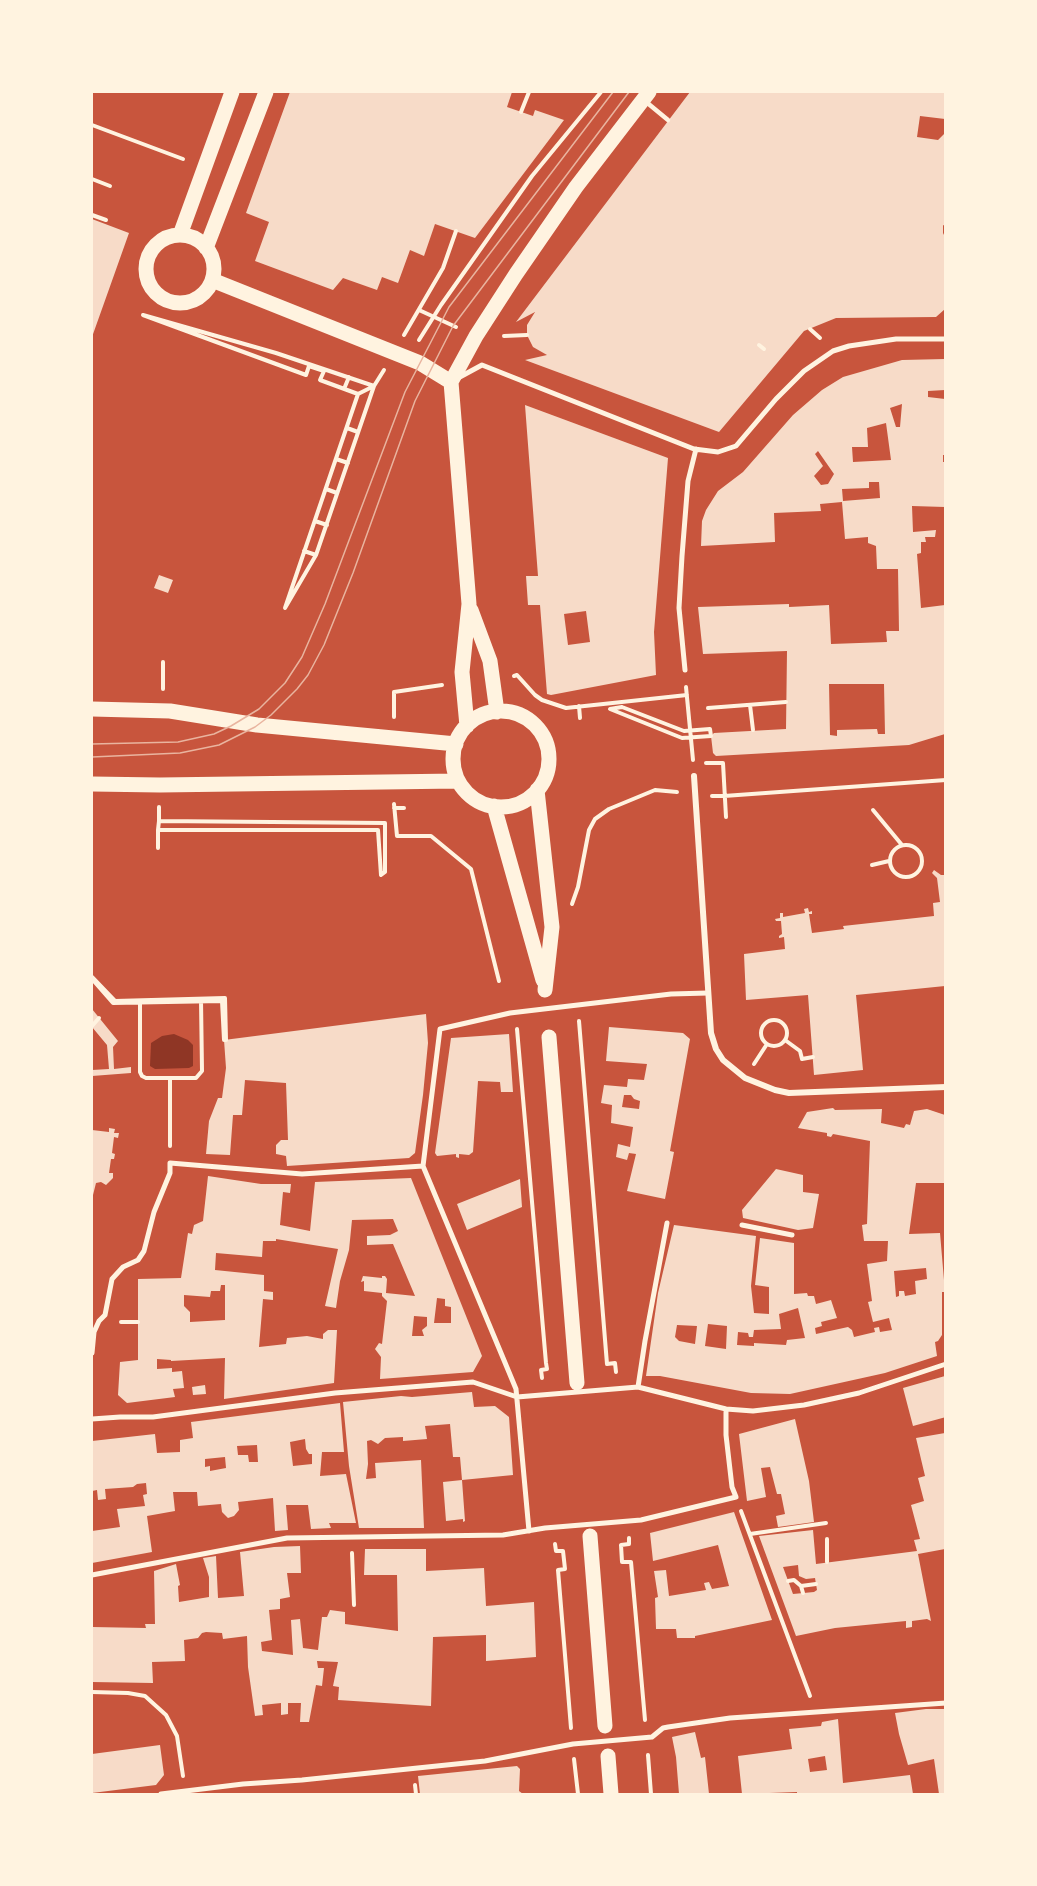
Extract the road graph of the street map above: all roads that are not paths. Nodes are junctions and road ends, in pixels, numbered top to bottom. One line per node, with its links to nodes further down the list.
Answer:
1 (232, 92): 5 (main road)
2 (266, 92): 6 (main road)
3 (646, 95): 4 (lane); 11 (main road)
4 (668, 120)
5 (180, 235): 6 (main road); 7 (main road)
6 (206, 248): 7 (main road)
7 (212, 280): 11 (main road)
8 (945, 332): 9 (street)
9 (936, 339): 10 (street); 12 (street)
10 (945, 339)
11 (451, 382): 12 (street); 13 (main road)
12 (696, 449): 14 (street)
13 (470, 604): 16 (main road); 17 (main road)
14 (685, 670)
15 (92, 709): 18 (main road)
16 (497, 712): 17 (main road); 22 (main road)
17 (466, 726): 18 (main road)
18 (456, 744): 20 (main road)
19 (694, 776): 24 (street)
20 (458, 781): 21 (main road); 23 (main road)
21 (92, 784)
22 (537, 790): 23 (main road); 23 (main road)
23 (494, 806)
24 (708, 993): 26 (street); 27 (street)
25 (549, 1037): 33 (main road)
26 (945, 1087)
27 (423, 1166): 31 (street); 35 (street)
28 (667, 1223): 34 (street)
29 (742, 1226): 30 (street)
30 (792, 1236)
31 (92, 1353)
32 (945, 1364): 36 (street)
33 (577, 1383)
34 (638, 1387): 35 (street); 36 (street)
35 (517, 1397): 37 (street); 38 (street)
36 (726, 1409): 38 (street)
37 (92, 1419)
38 (529, 1532): 40 (street)
39 (590, 1536): 42 (main road)
40 (92, 1575)
41 (945, 1703): 44 (street)
42 (605, 1726)
43 (608, 1756): 45 (main road)
44 (161, 1794)
45 (611, 1794)

